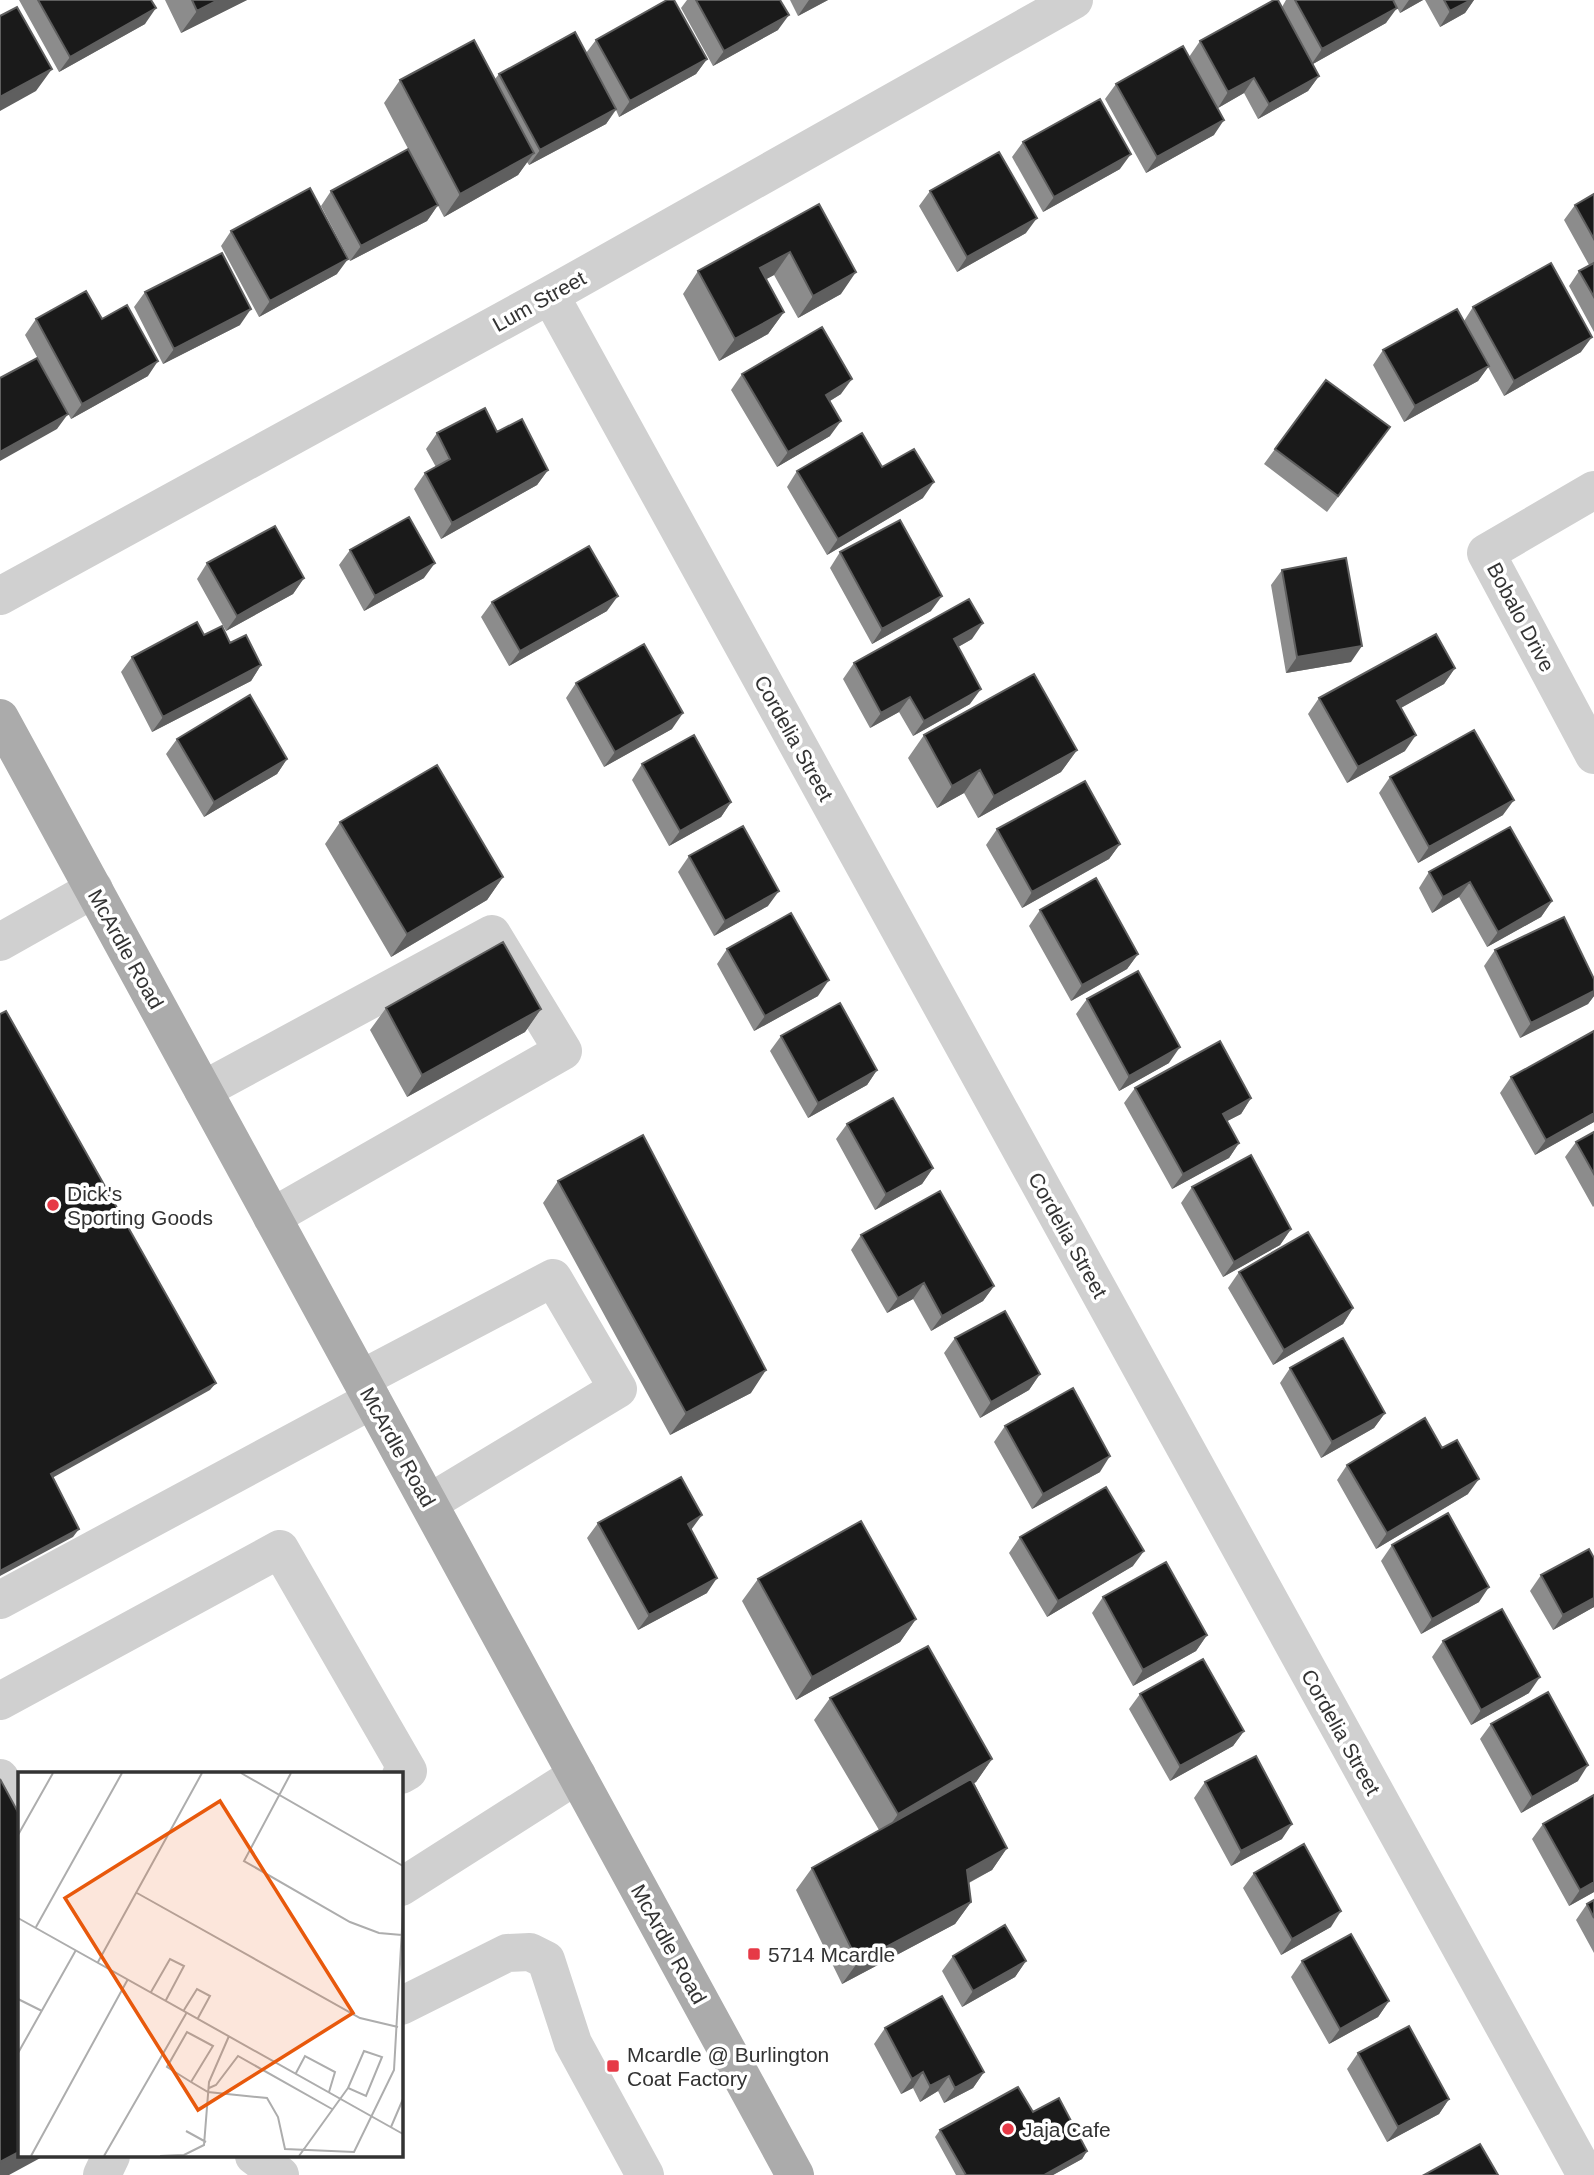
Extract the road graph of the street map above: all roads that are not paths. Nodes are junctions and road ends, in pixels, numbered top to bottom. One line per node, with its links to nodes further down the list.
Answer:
1 (1074, 0): 2 (street, Lum Street)
2 (550, 295): 4 (street, Lum Street); 27 (street, Cordelia Street)
3 (1594, 489): 6 (street, Bobalo Drive)
4 (0, 596)
5 (0, 718): 7 (main road, McArdle Road)
6 (1594, 755)
7 (94, 889): 8 (street); 9 (main road, McArdle Road)
8 (0, 942)
9 (203, 1090): 10 (main road, McArdle Road); 10 (street)
10 (272, 1217): 11 (main road, McArdle Road)
11 (366, 1390): 12 (main road, McArdle Road); 12 (street); 13 (street)
12 (429, 1503): 16 (main road, McArdle Road)
13 (0, 1600)
14 (0, 1701): 15 (street)
15 (402, 1774)
16 (577, 1774): 19 (street); 26 (main road, McArdle Road)
17 (0, 1778): 18 (street)
18 (18, 1816)
19 (402, 1886)
20 (402, 2006): 25 (street)
21 (110, 2158): 23 (street)
22 (257, 2158): 24 (street)
23 (102, 2175)
24 (280, 2175)
25 (645, 2175)
26 (795, 2175)
27 (1586, 2175)

